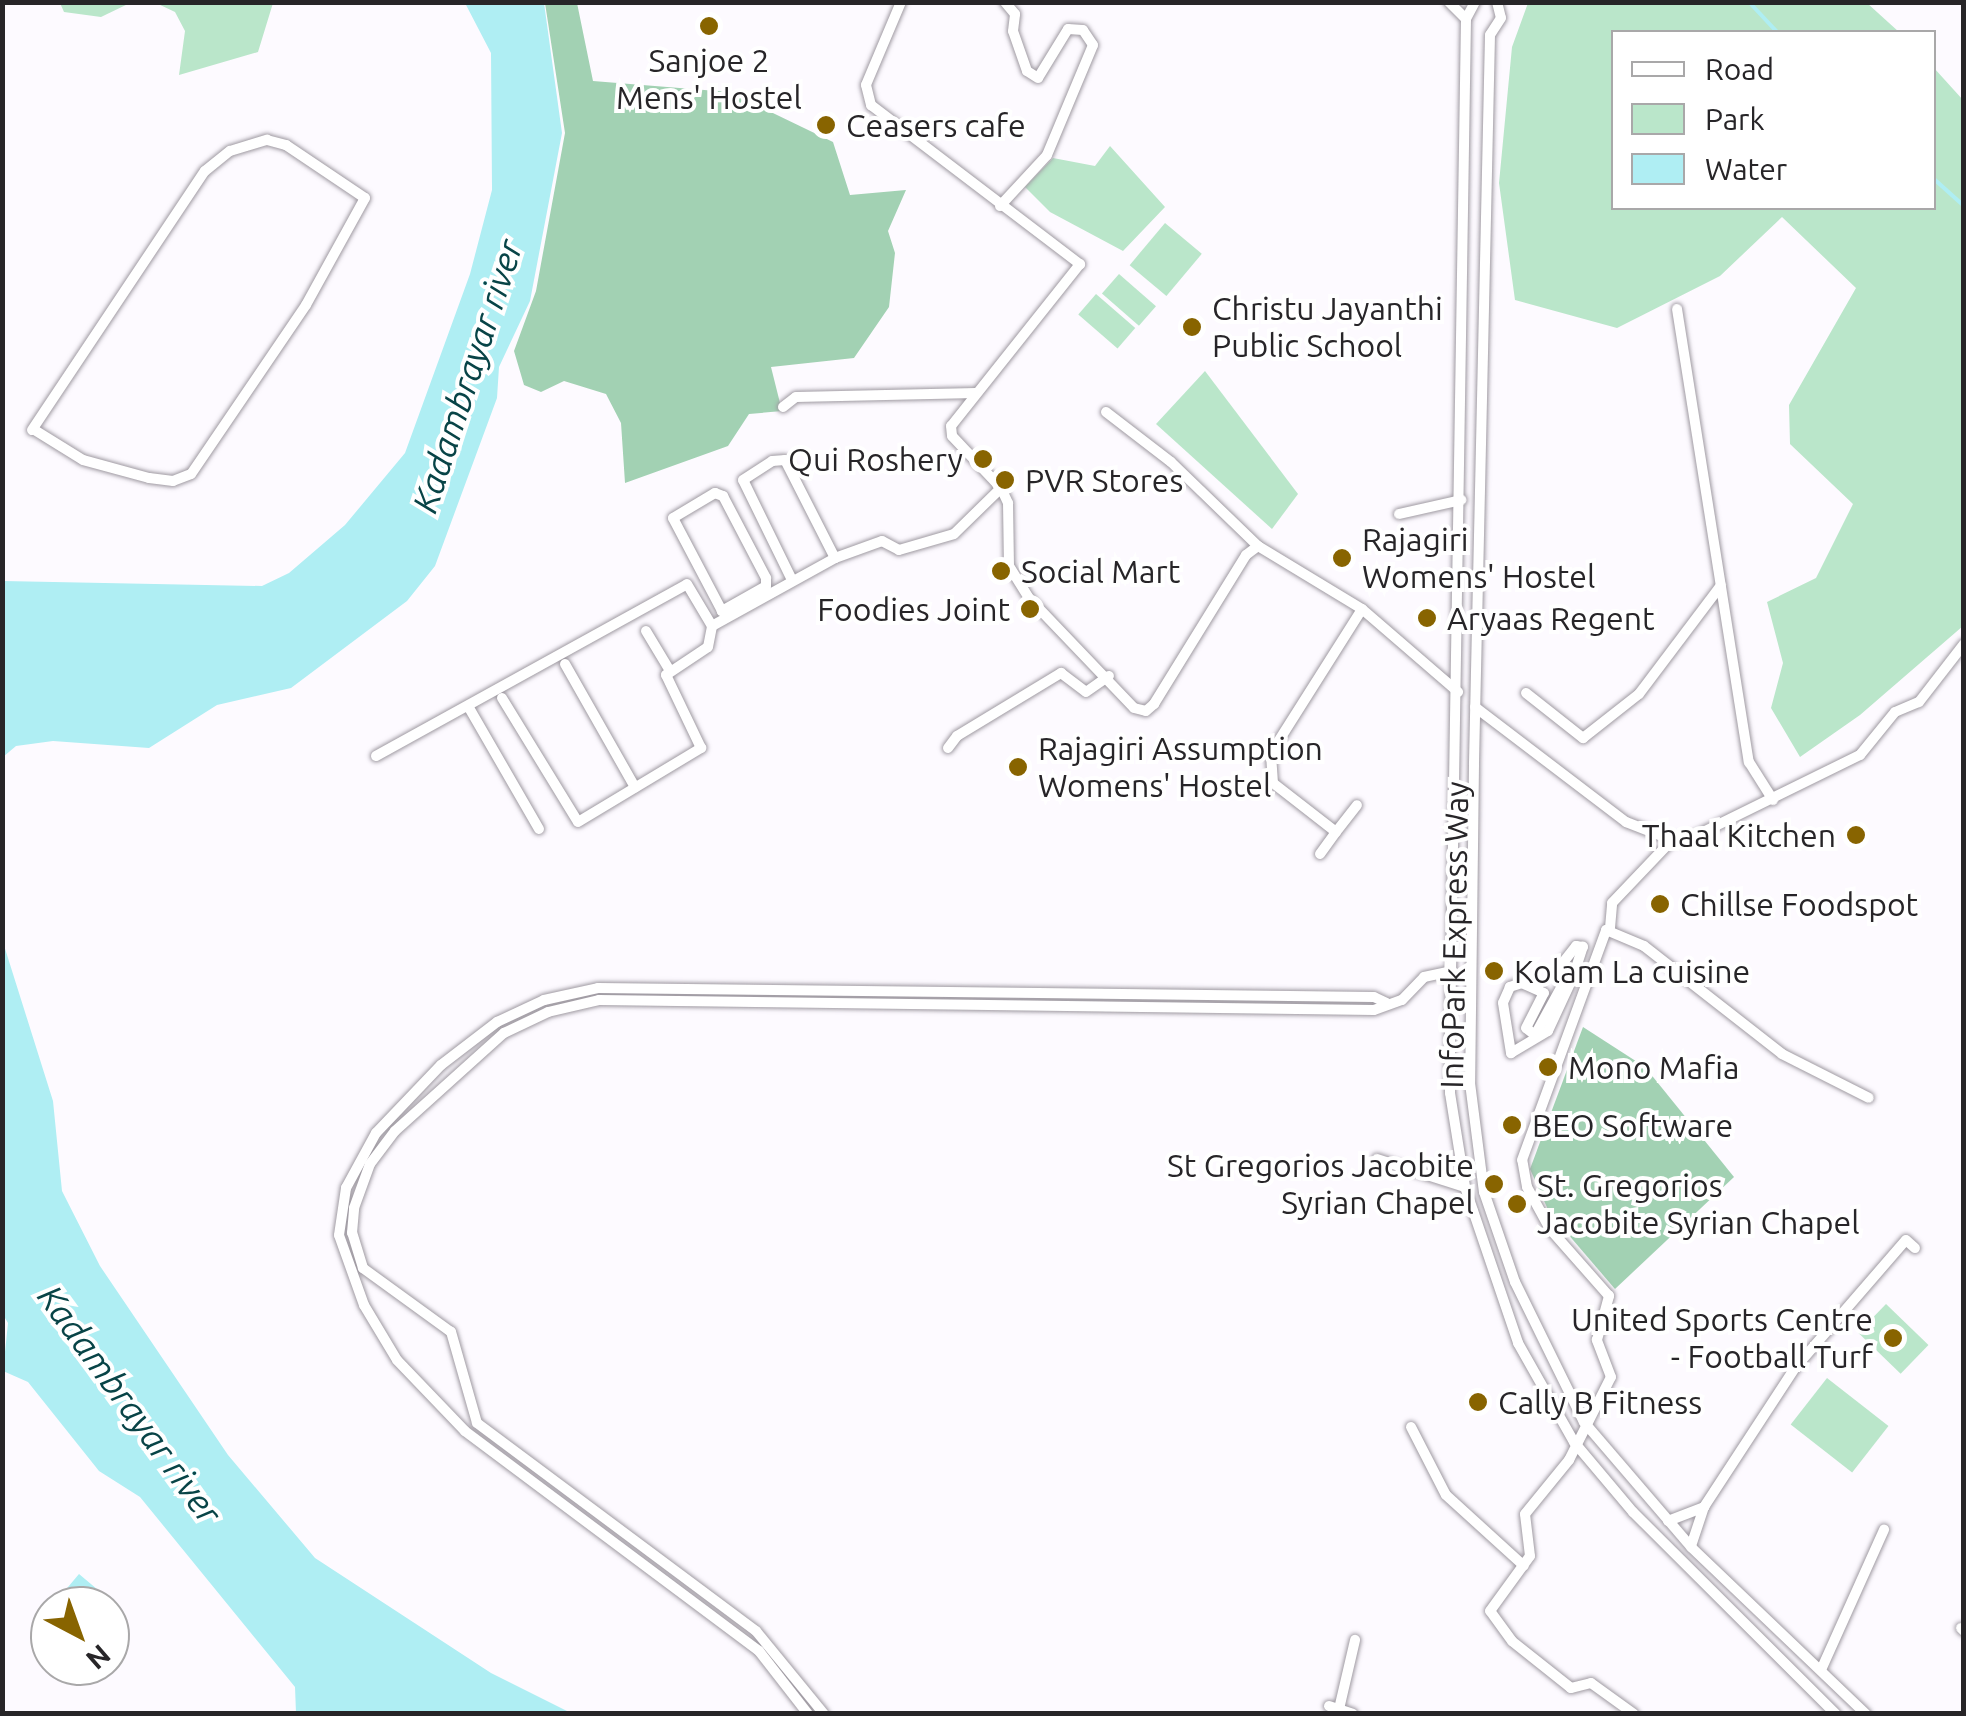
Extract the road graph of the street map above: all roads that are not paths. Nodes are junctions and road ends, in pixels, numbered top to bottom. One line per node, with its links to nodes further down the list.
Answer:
1 (902, 2): 8 (street)
2 (1005, 2): 8 (street)
3 (1449, 2): 6 (street)
4 (1498, 2): 7 (street, InfoPark Express Way)
5 (1472, 3): 6 (street, InfoPark Express Way)
6 (1467, 23): 7 (street); 15 (street, InfoPark Express Way)
7 (1490, 35): 33 (street, InfoPark Express Way)
8 (1000, 206): 10 (street)
9 (1678, 309): 20 (street)
10 (976, 393): 11 (street); 14 (street)
11 (782, 406)
12 (1106, 412): 17 (street)
13 (34, 430): 13 (street)
14 (1001, 488): 18 (street); 28 (street)
15 (1462, 500): 16 (street); 29 (street, InfoPark Express Way)
16 (1399, 514)
17 (1258, 546): 21 (street); 28 (street)
18 (835, 558): 19 (street); 19 (street)
19 (792, 580): 22 (street)
20 (1721, 585): 30 (street); 37 (street)
21 (1362, 609): 29 (street); 40 (street)
22 (724, 614): 22 (street); 23 (street)
23 (712, 626): 27 (street); 32 (street)
24 (646, 632): 27 (street)
25 (1964, 644): 37 (street)
26 (564, 664): 36 (street)
27 (670, 671): 36 (street)
28 (1109, 676): 34 (street)
29 (1458, 692): 44 (street, InfoPark Express Way)
30 (1526, 693)
31 (502, 698): 36 (street)
32 (468, 706): 35 (street); 39 (street)
33 (1476, 707): 41 (street); 52 (street, InfoPark Express Way)
34 (948, 748)
35 (376, 756)
36 (636, 788)
37 (1773, 800): 41 (street)
38 (1357, 805): 40 (street)
39 (538, 829)
40 (1336, 832): 42 (street)
41 (1672, 840): 43 (street)
42 (1320, 854)
43 (1610, 928): 46 (street); 48 (street)
44 (1452, 971): 47 (street); 50 (street, InfoPark Express Way)
45 (1573, 977): 45 (street); 46 (street)
46 (1587, 979): 52 (street)
47 (1387, 1004): 62 (street); 63 (street)
48 (1869, 1098)
49 (1377, 1159): 50 (street)
50 (1465, 1187): 54 (street, InfoPark Express Way)
51 (1915, 1248): 55 (street)
52 (1584, 1422): 54 (street); 56 (street, InfoPark Express Way)
53 (1410, 1428): 59 (street)
54 (1574, 1442): 59 (street); 66 (street, InfoPark Express Way)
55 (1704, 1507): 56 (street); 58 (street)
56 (1668, 1521): 58 (street, InfoPark Express Way)
57 (1884, 1530): 61 (street)
58 (1691, 1546): 61 (street, InfoPark Express Way)
59 (1524, 1566): 65 (street)
60 (1355, 1640): 64 (street)
61 (1821, 1670): 67 (street, InfoPark Express Way)
62 (808, 1714)
63 (824, 1714)
64 (1353, 1714)
65 (1634, 1714)
66 (1836, 1714)
67 (1866, 1714)

